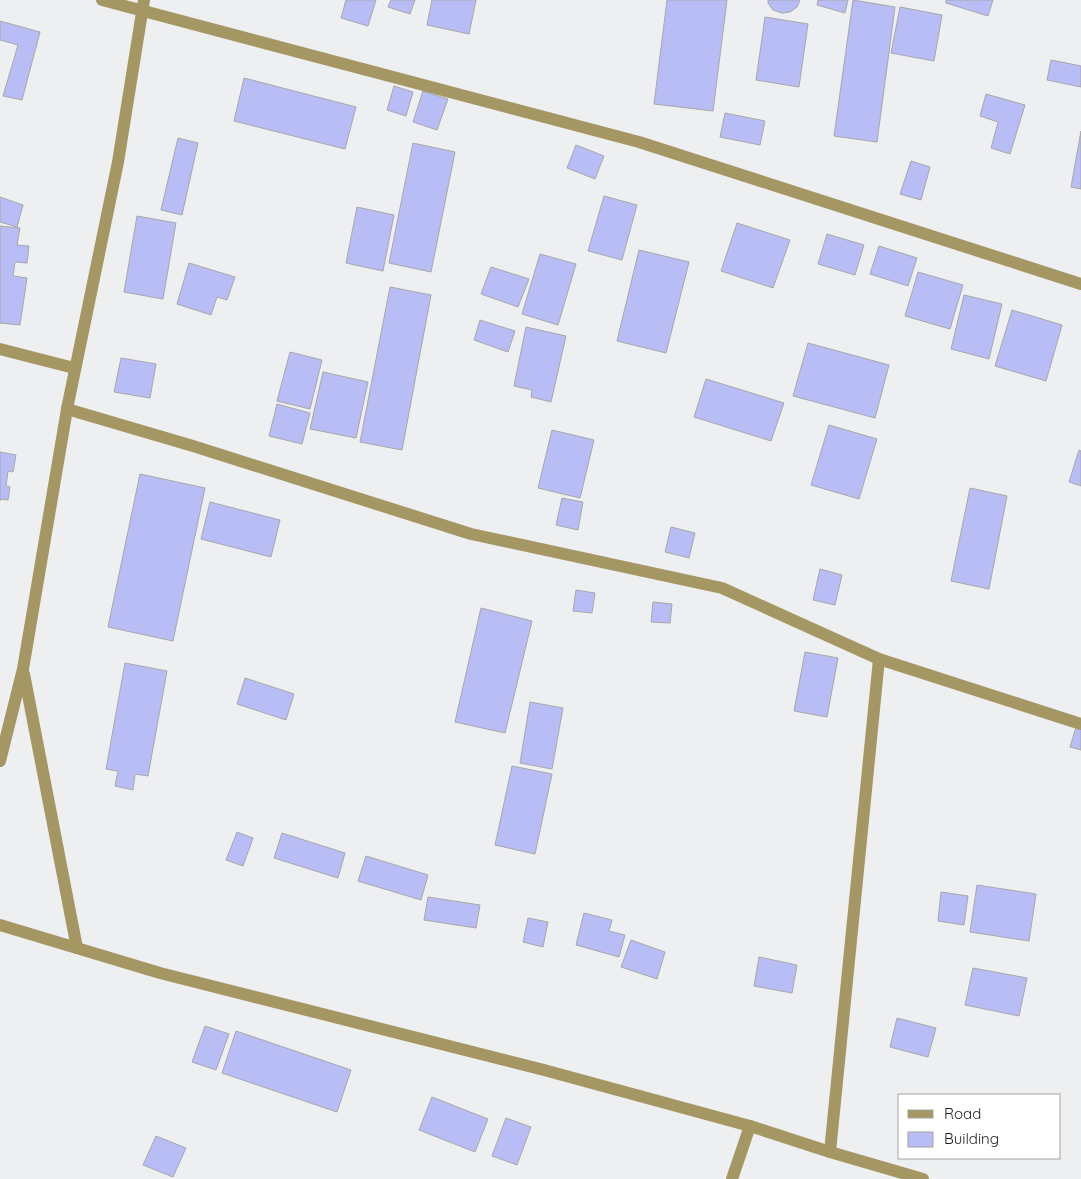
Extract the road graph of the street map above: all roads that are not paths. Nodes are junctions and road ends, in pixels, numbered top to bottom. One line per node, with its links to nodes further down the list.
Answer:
1 (102, 0): 2 (street)
2 (143, 5): 3 (street); 5 (street)
3 (1081, 284)
4 (0, 349): 5 (street)
5 (74, 368): 6 (street)
6 (67, 409): 7 (street); 8 (street)
7 (879, 659): 9 (street); 14 (street)
8 (23, 669): 10 (street); 12 (street)
9 (1081, 724)
10 (0, 760)
11 (0, 925): 12 (street)
12 (78, 948): 13 (street)
13 (750, 1126): 14 (street); 15 (street)
14 (830, 1152): 16 (street)
15 (732, 1179)
16 (923, 1179)

